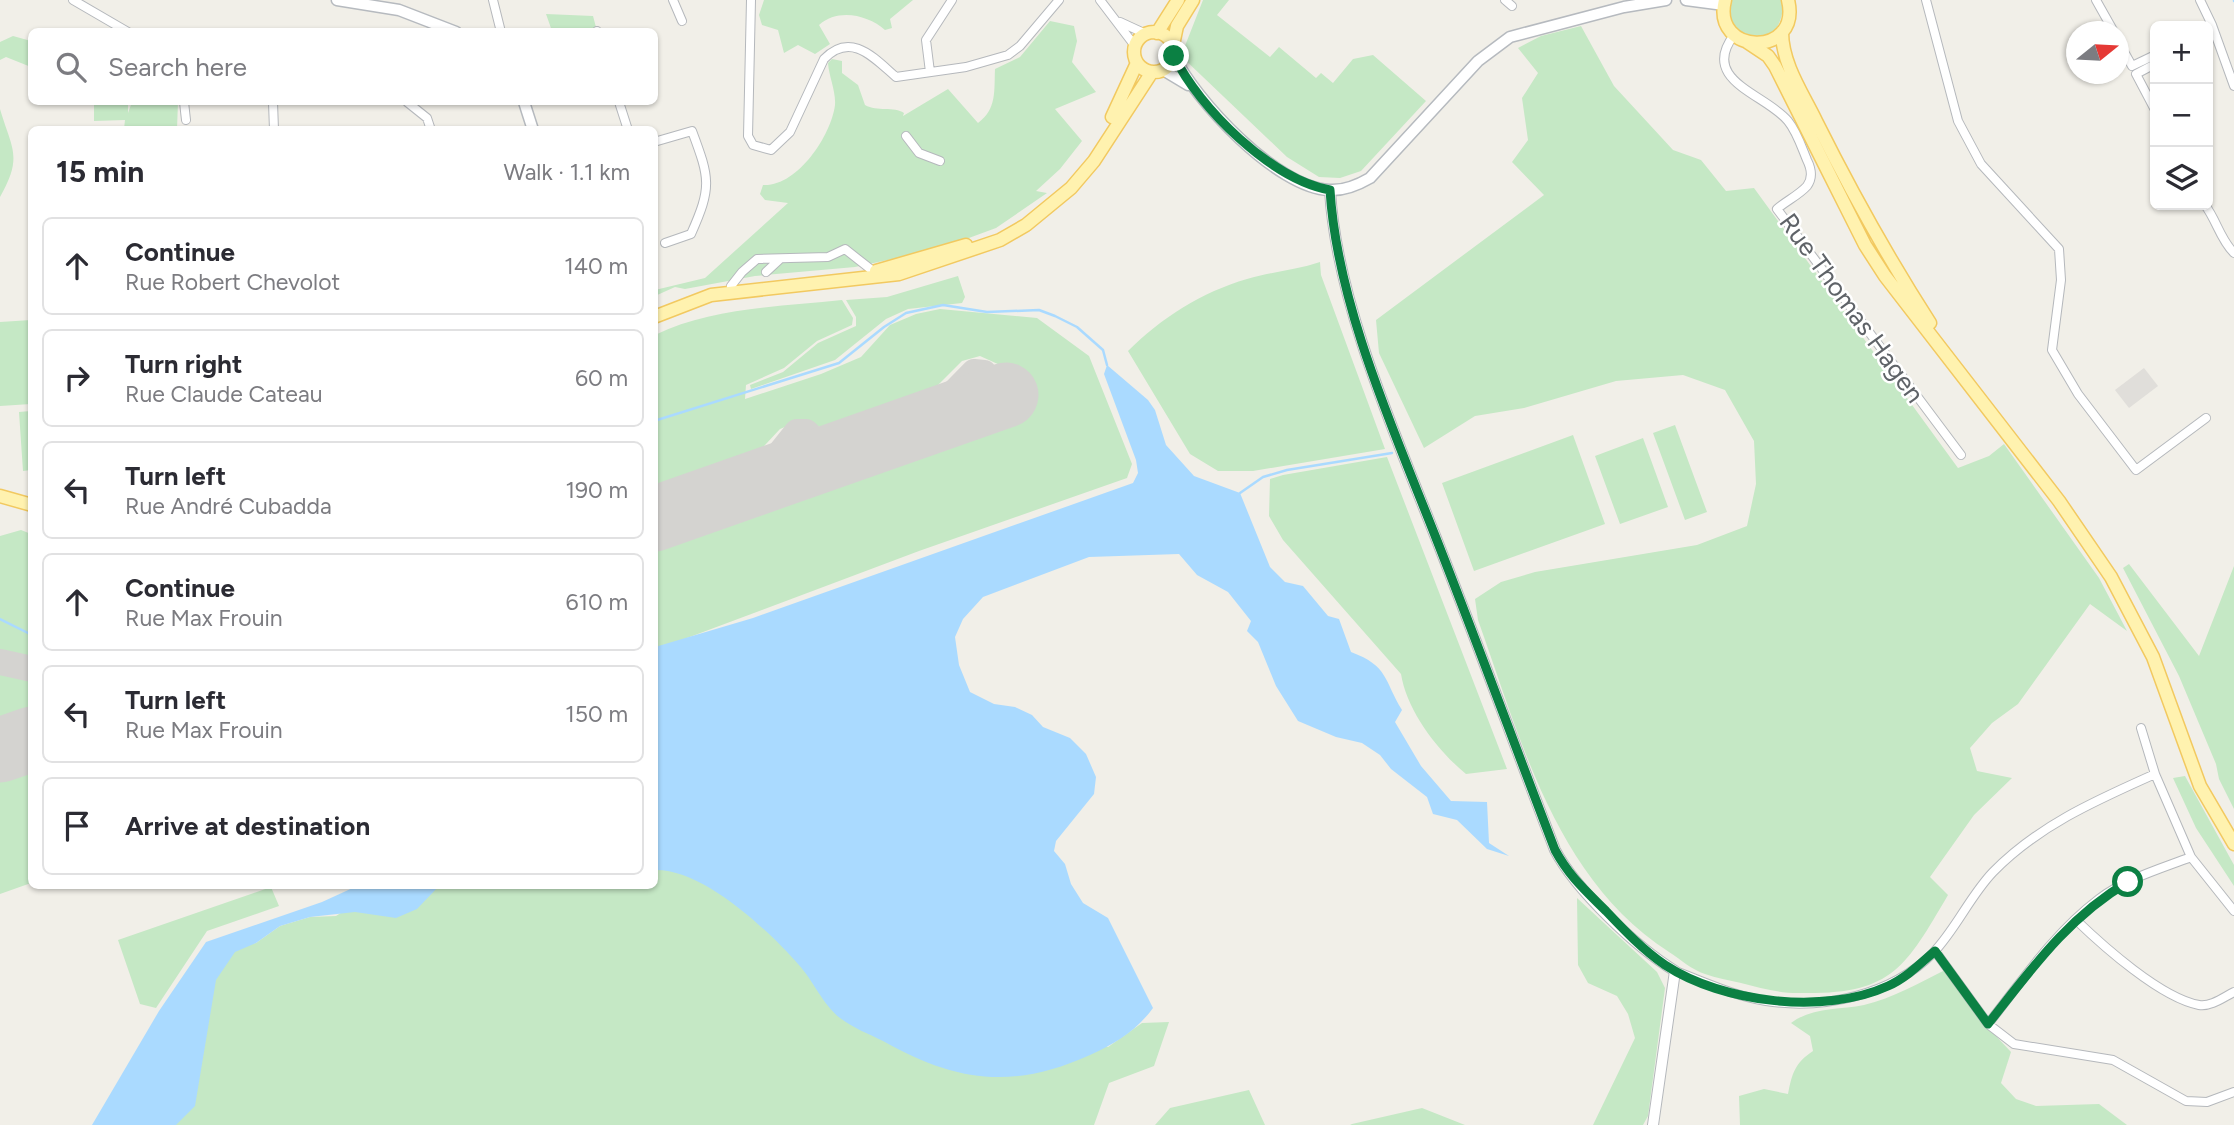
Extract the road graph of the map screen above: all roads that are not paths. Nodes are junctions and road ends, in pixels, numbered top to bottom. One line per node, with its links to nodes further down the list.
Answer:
1 (73, 0): 22 (street)
2 (337, 0): 23 (main road)
3 (493, 0): 24 (street)
4 (673, 0): 19 (street)
5 (751, 0): 37 (street)
6 (952, 0): 37 (street)
7 (1059, 0): 37 (street)
8 (1100, 0): 18 (street)
9 (1178, 0): 26 (main road)
10 (1193, 0): 31 (main road)
11 (1666, 0): 54 (main road)
12 (1686, 0): 17 (main road)
13 (1788, 0): 25 (main road)
14 (1926, 0): 65 (street)
15 (2096, 0): 20 (street)
16 (2200, 0): 21 (street)
17 (1724, 2): 27 (main road)
18 (1117, 20): 26 (street); 30 (street)
19 (682, 21)
20 (2107, 21)
21 (2208, 21)
22 (121, 28)
23 (446, 28)
24 (500, 28)
25 (1782, 32): 29 (main road); 64 (main road)
26 (1152, 33): 30 (main road); 31 (main road)
27 (1734, 35): 29 (main road); 66 (street, Rue Thomas Hagen)
28 (2213, 35): 38 (street)
29 (1746, 42): 64 (main road)
30 (1135, 46): 34 (main road)
31 (1173, 51): 36 (main road); 39 (main road)
32 (2150, 57): 33 (street)
33 (2129, 60)
34 (1137, 63): 36 (main road); 59 (main road)
35 (2150, 67): 40 (street)
36 (1157, 71): 39 (main road); 63 (main road)
37 (930, 72)
38 (2234, 86)
39 (1193, 88): 54 (main road)
40 (2150, 101)
41 (184, 105): 46 (street)
42 (273, 105): 47 (street)
43 (411, 105): 48 (street)
44 (525, 105): 49 (main road)
45 (620, 105): 50 (street)
46 (186, 120)
47 (274, 126)
48 (430, 126)
49 (532, 126)
50 (627, 126)
51 (906, 136): 53 (street)
52 (658, 141): 56 (street)
53 (940, 161)
54 (1330, 190): 78 (street)
55 (2209, 210): 57 (street)
56 (665, 243)
57 (2234, 253)
58 (780, 259): 59 (street); 60 (street); 61 (street)
59 (873, 271): 61 (main road)
60 (766, 272)
61 (731, 286): 62 (main road)
62 (658, 307)
63 (658, 315)
64 (1970, 385): 73 (main road)
65 (2206, 418)
66 (1961, 455)
67 (0, 488): 69 (main road)
68 (0, 496): 70 (main road)
69 (28, 496)
70 (28, 504)
71 (2141, 729): 72 (street)
72 (2155, 774): 74 (street); 77 (street)
73 (2234, 844)
74 (2191, 857): 75 (street); 76 (street)
75 (2234, 911)
76 (2076, 920): 79 (street); 80 (street)
77 (1935, 951): 78 (street); 80 (street)
78 (1675, 971): 82 (street)
79 (2234, 992)
80 (1988, 1024): 81 (street)
81 (2234, 1091)
82 (1653, 1125)

